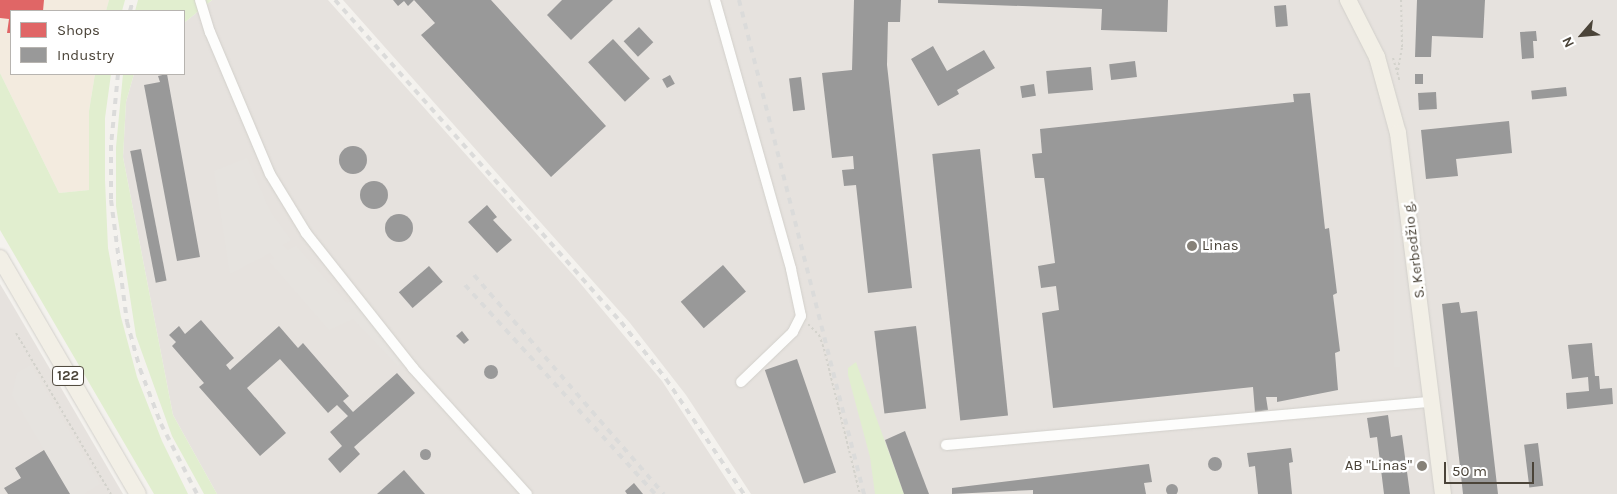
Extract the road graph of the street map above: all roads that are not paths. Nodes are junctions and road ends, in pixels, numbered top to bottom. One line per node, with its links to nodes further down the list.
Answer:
1 (200, 0): 9 (street)
2 (716, 0): 5 (street)
3 (1352, 5): 6 (main road, S. Kerbedžio g.)
4 (0, 258): 8 (main road, 122)
5 (741, 382)
6 (1431, 402): 7 (street); 10 (main road, S. Kerbedžio g.)
7 (946, 445)
8 (138, 494)
9 (527, 494)
10 (1443, 494)

